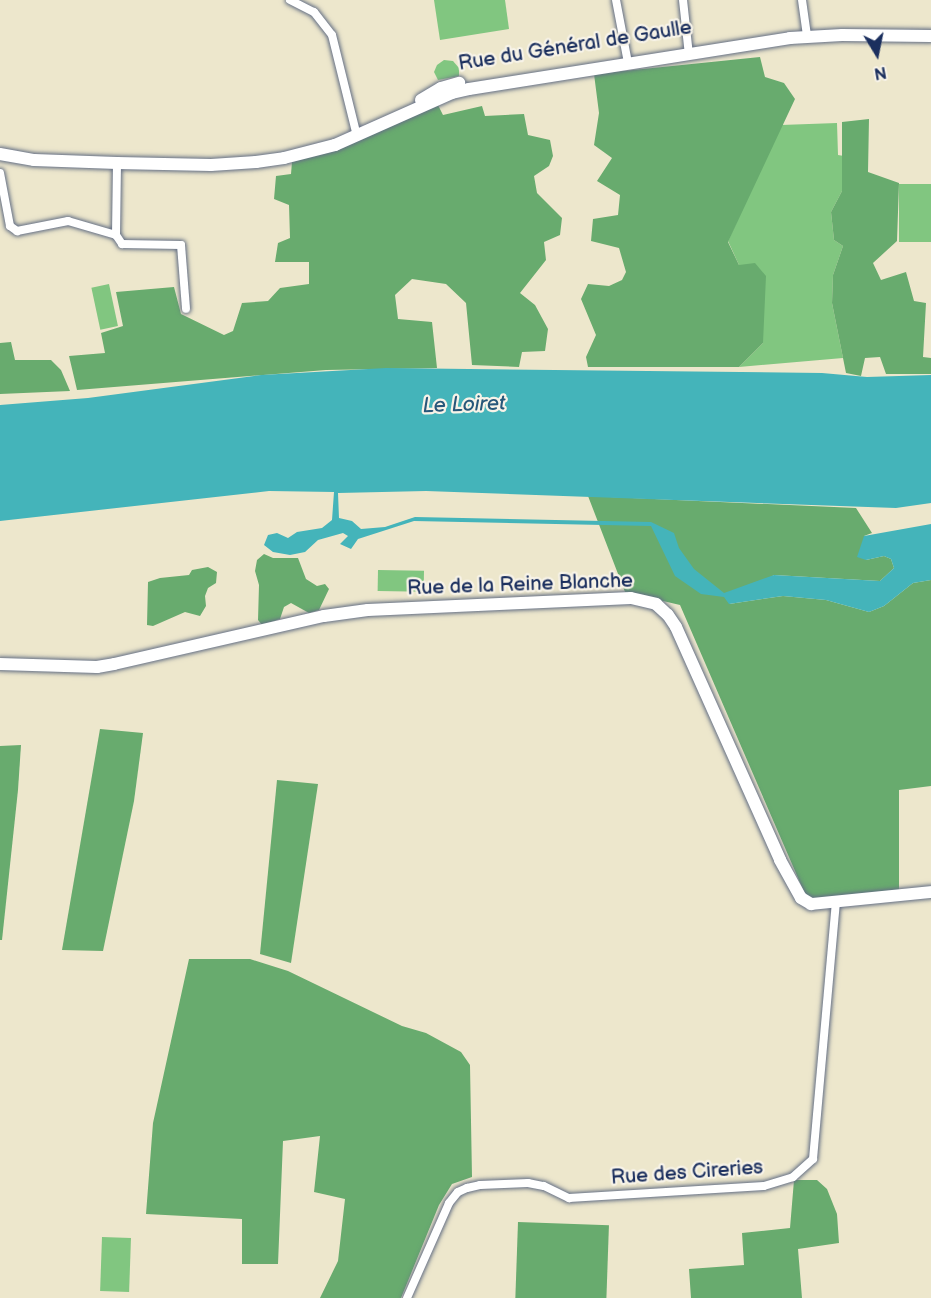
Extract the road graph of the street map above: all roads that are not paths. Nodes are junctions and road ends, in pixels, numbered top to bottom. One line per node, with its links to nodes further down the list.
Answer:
1 (290, 0): 9 (street)
2 (616, 0): 8 (street)
3 (683, 0): 7 (street)
4 (802, 0): 5 (street)
5 (807, 36): 6 (street, Rue du Général de Gaulle); 7 (street, Rue du Général de Gaulle)
6 (931, 36)
7 (688, 51): 8 (street, Rue du Général de Gaulle)
8 (628, 60): 9 (street, Rue du Général de Gaulle)
9 (356, 134): 11 (street, Rue du Général de Gaulle)
10 (0, 154): 11 (street, Rue du Général de Gaulle)
11 (117, 163): 13 (street)
12 (0, 173): 13 (street)
13 (116, 236): 14 (street)
14 (186, 309)
15 (0, 664): 17 (street, Rue de la Reine Blanche)
16 (931, 892): 17 (street, Rue de la Reine Blanche)
17 (836, 903): 18 (street, Rue des Cireries)
18 (407, 1298)

